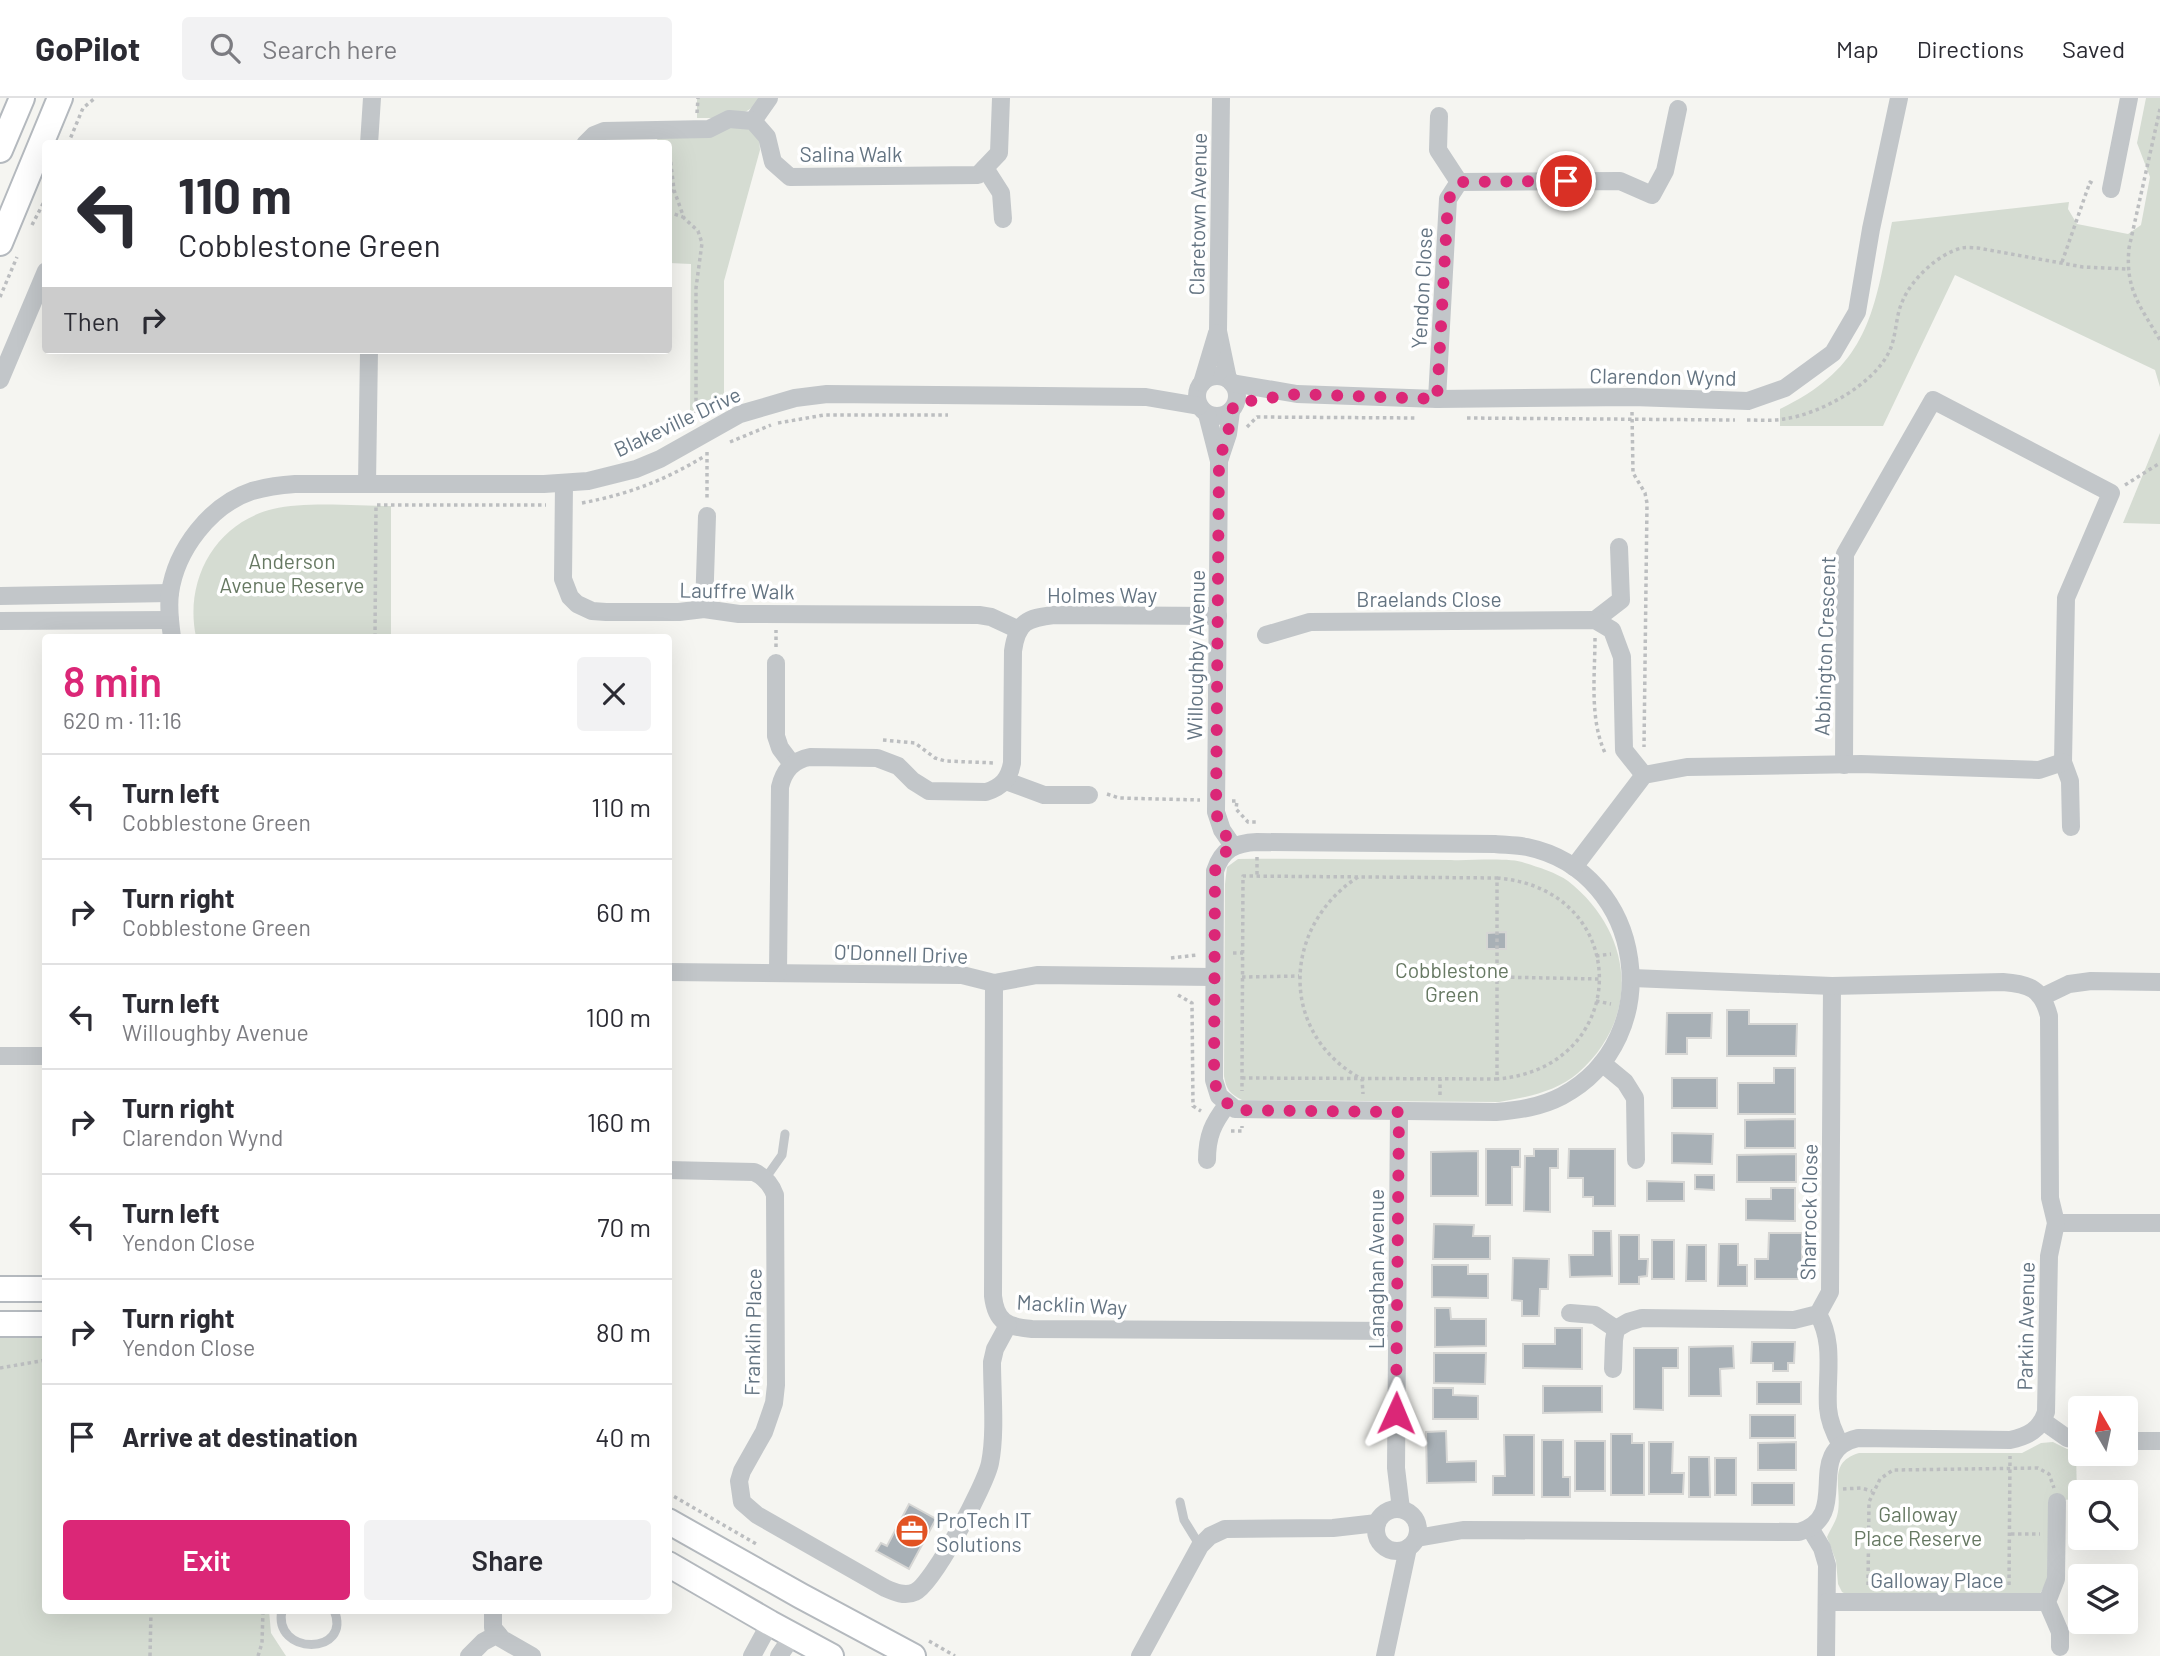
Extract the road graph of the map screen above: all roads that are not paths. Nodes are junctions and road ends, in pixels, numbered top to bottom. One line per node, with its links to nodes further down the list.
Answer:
1 (22, 98): 16 (street)
2 (60, 98): 12 (street)
3 (372, 98): 13 (street)
4 (769, 98): 11 (street)
5 (1000, 98): 17 (street)
6 (1222, 98): 23 (street, Claretown Avenue)
7 (1899, 98): 29 (street, Clarendon Wynd)
8 (2129, 98): 19 (street)
9 (1678, 109): 18 (street)
10 (1439, 116): 18 (street)
11 (753, 121): 14 (street); 17 (street, Salina Walk)
12 (43, 140)
13 (369, 140)
14 (589, 140)
15 (42, 142): 21 (street)
16 (0, 150)
17 (985, 168): 20 (street)
18 (1460, 182): 29 (street, Yendon Close)
19 (2111, 189)
20 (1003, 219)
21 (0, 243)
22 (42, 280): 25 (street)
23 (1218, 331): 26 (street, Claretown Avenue); 28 (street, Claretown Avenue)
24 (368, 354): 32 (street)
25 (0, 380)
26 (1230, 381): 27 (street, Clarendon Wynd); 28 (street); 30 (street)
27 (1297, 394): 29 (street, Clarendon Wynd); 30 (street, Clarendon Wynd)
28 (1201, 398): 30 (street); 31 (street, Willoughby Avenue); 33 (street, Blakeville Drive)
29 (1437, 399)
30 (1233, 407): 31 (street, Willoughby Avenue)
31 (1219, 460): 39 (street, Willoughby Avenue)
32 (367, 484): 33 (street, Blakeville Drive); 38 (street, Blakeville Drive)
33 (564, 484): 37 (street, Lauffre Walk)
34 (707, 516): 37 (street)
35 (1619, 547): 41 (street)
36 (0, 596): 38 (street)
37 (704, 609): 42 (street, Lauffre Walk)
38 (171, 614): 40 (street)
39 (1218, 616): 42 (street, Holmes Way); 52 (street, Willoughby Avenue)
40 (0, 621)
41 (1595, 624): 43 (street, Braelands Close); 48 (street)
42 (1019, 630): 49 (street)
43 (1266, 635)
44 (776, 663): 46 (street)
45 (2063, 762): 47 (street, Abbington Crescent); 47 (street, Abbington Crescent); 51 (street)
46 (792, 764): 49 (street); 55 (street)
47 (1844, 765): 48 (street, Abbington Crescent)
48 (1644, 775): 53 (street)
49 (1006, 781): 50 (street)
50 (1089, 795)
51 (2071, 827)
52 (1233, 846): 53 (street); 56 (street)
53 (1574, 867): 57 (street)
54 (672, 972): 55 (street, O'Donnell Drive)
55 (778, 973): 59 (street, O'Donnell Drive)
56 (1214, 977): 59 (street, O'Donnell Drive); 65 (street)
57 (1632, 978): 60 (street); 64 (street)
58 (2160, 982): 61 (street)
59 (994, 983): 80 (street, Macklin Way)
60 (1832, 986): 61 (street); 77 (street, Sharrock Close)
61 (2042, 997): 72 (street, Parkin Avenue)
62 (0, 1056): 63 (street)
63 (42, 1056)
64 (1602, 1063): 66 (street); 69 (street)
65 (1227, 1105): 66 (street); 68 (street)
66 (1399, 1112): 82 (street, Lanaghan Avenue)
67 (785, 1134): 71 (lane)
68 (1207, 1160)
69 (1636, 1160)
70 (672, 1170): 71 (street)
71 (765, 1179): 80 (street, Franklin Place)
72 (2056, 1223): 73 (street); 84 (street, Parkin Avenue)
73 (2160, 1223)
74 (0, 1289): 75 (street)
75 (42, 1289)
76 (1570, 1313): 81 (street)
77 (1818, 1314): 81 (street); 88 (street)
78 (0, 1324): 79 (street)
79 (42, 1324)
80 (1008, 1325): 82 (street, Macklin Way)
81 (1616, 1329): 83 (street)
82 (1397, 1332): 93 (street, Lanaghan Avenue)
83 (1613, 1369)
84 (2043, 1421): 85 (street); 88 (street, Parkin Avenue)
85 (2068, 1438)
86 (2138, 1441): 87 (street)
87 (2160, 1441)
88 (1840, 1445): 92 (street)
89 (1180, 1502): 94 (lane)
90 (2057, 1502): 98 (street)
91 (672, 1523): 96 (street)
92 (1810, 1528): 93 (street); 97 (street)
93 (1396, 1530): 94 (street); 113 (street, Lanaghan Avenue)
94 (1200, 1546): 112 (street)
95 (672, 1566): 102 (street)
96 (801, 1596): 102 (street); 104 (street); 106 (street)
97 (1827, 1602): 98 (street, Galloway Place); 114 (street)
98 (2047, 1602): 105 (street)
99 (282, 1614): 100 (lane)
100 (336, 1614)
101 (493, 1614): 103 (street)
102 (770, 1623): 104 (street); 109 (street)
103 (498, 1634): 107 (street); 108 (street)
104 (793, 1635): 110 (street); 111 (street)
105 (2060, 1647)
106 (920, 1648)
107 (469, 1656)
108 (532, 1656)
109 (752, 1656)
110 (779, 1656)
111 (831, 1656)
112 (1140, 1656)
113 (1385, 1656)
114 (1826, 1656)

